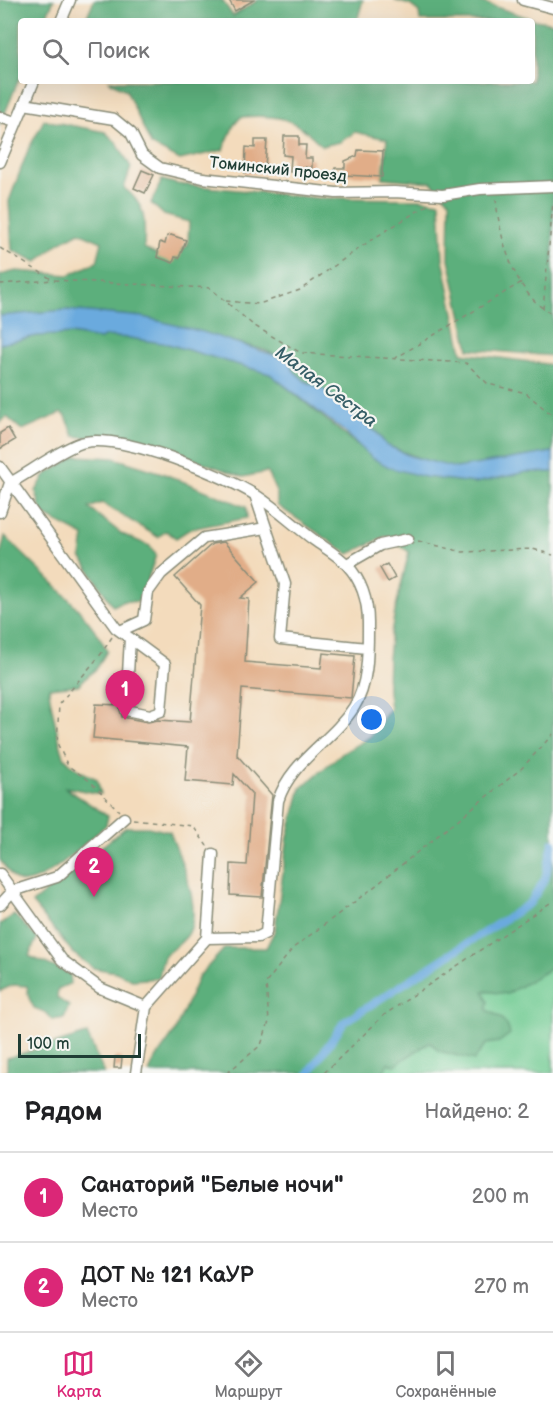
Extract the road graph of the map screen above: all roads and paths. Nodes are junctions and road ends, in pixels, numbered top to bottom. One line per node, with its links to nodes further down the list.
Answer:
1 (70, 0): 4 (street)
2 (523, 0): 3 (street)
3 (553, 8)
4 (62, 18)
5 (33, 84): 6 (street)
6 (24, 104): 8 (street); 12 (street, Томинский проезд)
7 (0, 117): 8 (street)
8 (15, 122): 9 (street)
9 (0, 162)
10 (553, 186): 11 (street, Томинский проезд)
11 (495, 188): 12 (street, Томинский проезд); 16 (path)
12 (443, 195): 18 (path)
13 (553, 203): 19 (path)
14 (0, 248): 15 (path)
15 (54, 280): 17 (path); 18 (path)
16 (522, 282): 19 (path); 21 (path)
17 (0, 284)
18 (225, 301): 21 (path)
19 (543, 310): 20 (path)
20 (553, 314)
21 (394, 359): 22 (path)
22 (553, 416)
23 (0, 467): 24 (street)
24 (10, 483): 25 (street); 26 (street); 31 (street)
25 (255, 495): 27 (street); 30 (street)
26 (0, 513)
27 (266, 528): 31 (street); 33 (street)
28 (408, 539): 29 (path); 30 (street)
29 (553, 555)
30 (347, 564): 33 (street)
31 (120, 631): 32 (street); 35 (path)
32 (130, 638): 32 (street)
33 (367, 648): 41 (street)
34 (553, 734): 44 (path)
35 (124, 818): 36 (path); 38 (street)
36 (213, 854): 41 (street)
37 (0, 874): 38 (street)
38 (13, 891): 40 (street); 42 (street)
39 (553, 901): 45 (path)
40 (0, 905)
41 (207, 938): 42 (street)
42 (146, 1006): 43 (street)
43 (136, 1073)
44 (227, 1073)
45 (324, 1073)

